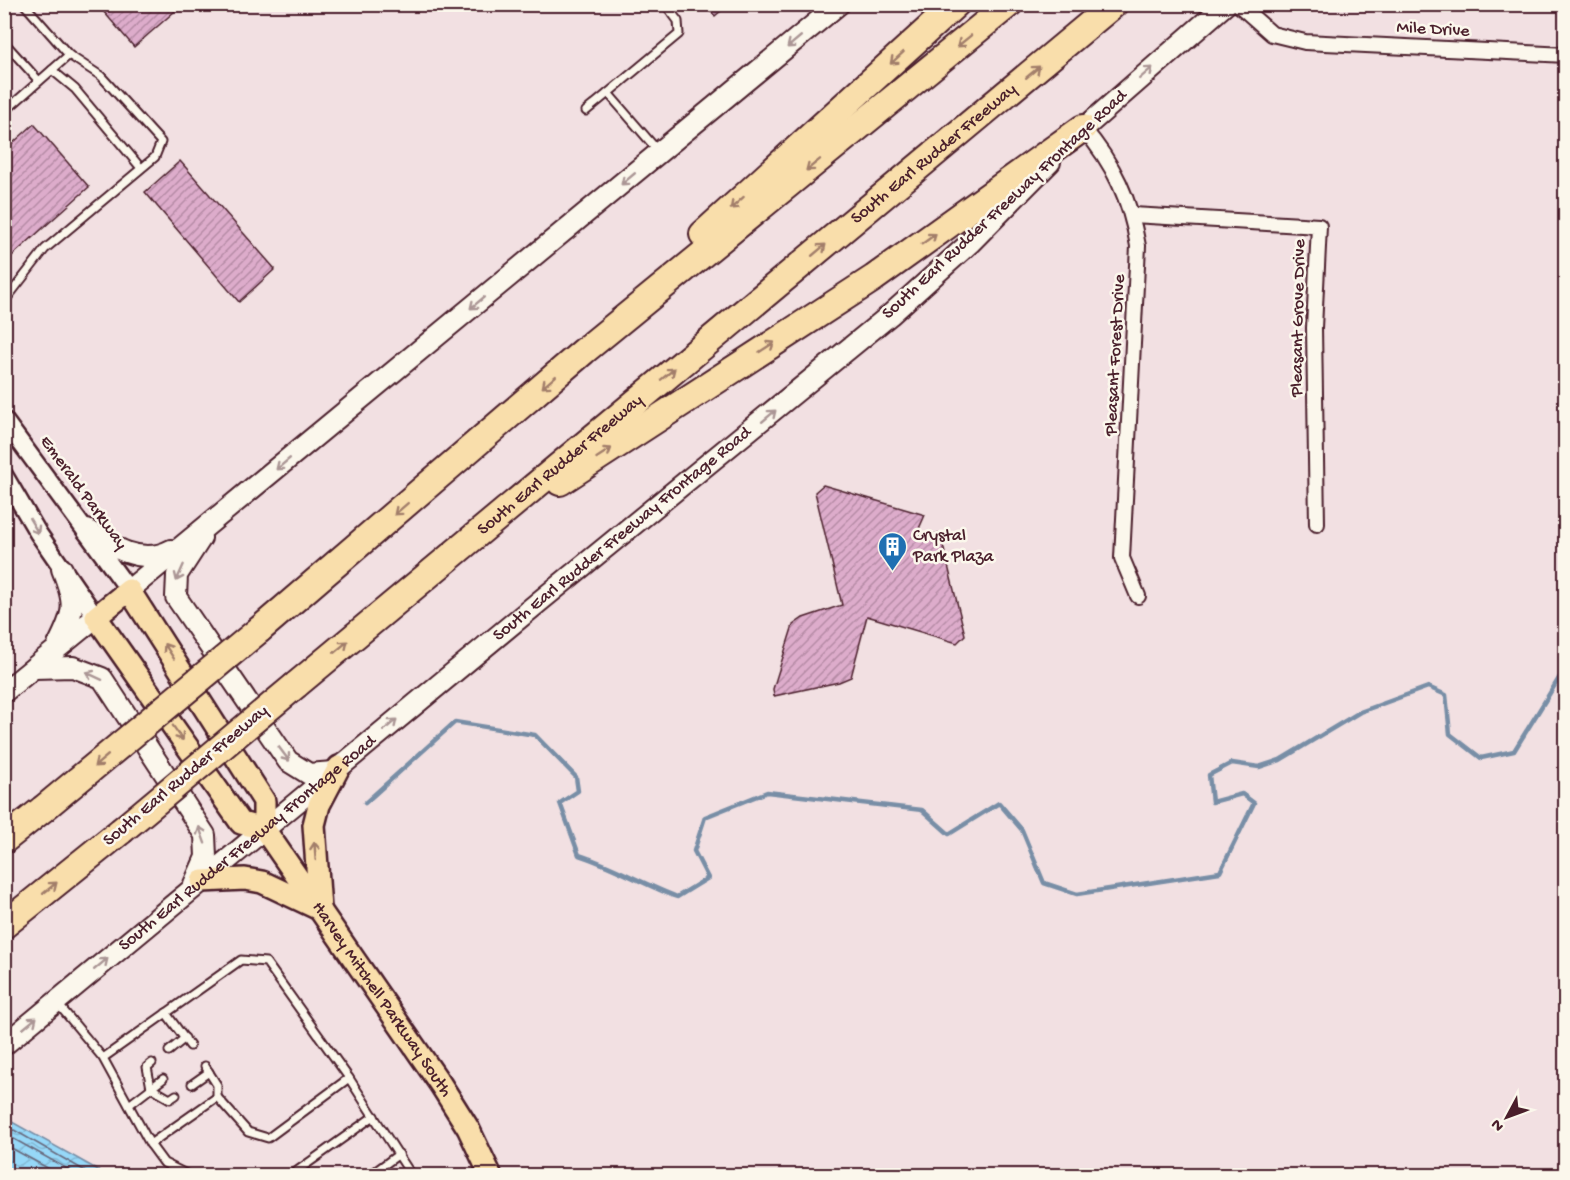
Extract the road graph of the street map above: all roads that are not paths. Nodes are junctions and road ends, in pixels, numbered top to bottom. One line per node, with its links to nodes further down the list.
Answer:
1 (24, 4): 10 (lane)
2 (665, 4): 14 (lane)
3 (839, 4): 18 (main road, one-way to 18)
4 (956, 4): 22 (highway, one-way to 22)
5 (1009, 4): 22 (highway, one-way to 22)
6 (1114, 4): 29 (highway, South Earl Rudder Freeway, one-way to 6)
7 (1226, 4): 17 (main road, South Earl Rudder Freeway Frontage Road, one-way to 7)
8 (1238, 4): 11 (street, Mile Drive)
9 (4, 42): 13 (lane)
10 (69, 55): 12 (lane); 19 (lane)
11 (1566, 55)
12 (52, 70): 13 (lane); 19 (lane)
13 (39, 81): 16 (lane)
14 (608, 93): 15 (lane); 18 (lane)
15 (586, 111)
16 (4, 112)
17 (1083, 128): 20 (street, Pleasant Forest Drive); 29 (highway, one-way to 17); 37 (main road, South Earl Rudder Freeway Frontage Road, one-way to 17)
18 (660, 153): 25 (main road, one-way to 25)
19 (141, 168): 21 (lane)
20 (1133, 215): 26 (street, Pleasant Grove Drive); 32 (street, Pleasant Forest Drive)
21 (4, 303)
22 (584, 351): 39 (highway, one-way to 39, bridge)
23 (4, 420): 27 (street, Emerald Parkway)
24 (7, 486): 30 (street, one-way to 30)
25 (211, 523): 28 (main road); 37 (main road, one-way to 37)
26 (1317, 524)
27 (87, 530): 28 (main road); 31 (street, Emerald Parkway)
28 (191, 538): 31 (main road)
29 (466, 542): 42 (highway, South Earl Rudder Freeway, one-way to 29, bridge)
30 (62, 569): 33 (street); 34 (main road)
31 (129, 590): 33 (main road); 38 (main road, one-way to 31)
32 (1138, 596)
33 (96, 617): 34 (main road); 38 (main road, one-way to 38)
34 (54, 651): 35 (main road)
35 (34, 668): 36 (main road); 40 (main road, one-way to 35)
36 (4, 692)
37 (336, 769): 38 (main road, South Earl Rudder Freeway Frontage Road); 41 (main road, one-way to 37)
38 (264, 829): 40 (main road, South Earl Rudder Freeway Frontage Road); 41 (main road, Harvey Mitchell Parkway South)
39 (4, 840)
40 (197, 885): 41 (main road); 43 (main road, South Earl Rudder Freeway Frontage Road, one-way to 40)
41 (320, 910): 65 (main road, Harvey Mitchell Parkway South)
42 (4, 925)
43 (56, 1002): 46 (main road, South Earl Rudder Freeway Frontage Road, one-way to 43); 49 (lane)
44 (166, 1013): 45 (lane); 49 (lane); 51 (lane)
45 (185, 1038): 47 (lane); 48 (lane)
46 (4, 1044)
47 (190, 1046)
48 (169, 1051)
49 (103, 1058): 57 (lane)
50 (152, 1063): 54 (lane)
51 (349, 1078): 56 (lane); 58 (lane)
52 (163, 1079): 54 (lane)
53 (192, 1084): 56 (lane)
54 (151, 1088): 55 (lane); 57 (lane)
55 (176, 1095)
56 (217, 1097): 59 (lane)
57 (129, 1105): 59 (lane)
58 (374, 1116): 60 (lane); 62 (lane)
59 (150, 1144): 61 (lane)
60 (399, 1154): 63 (lane); 64 (lane)
61 (190, 1176)
62 (290, 1176)
63 (369, 1176)
64 (412, 1176)
65 (491, 1176)

